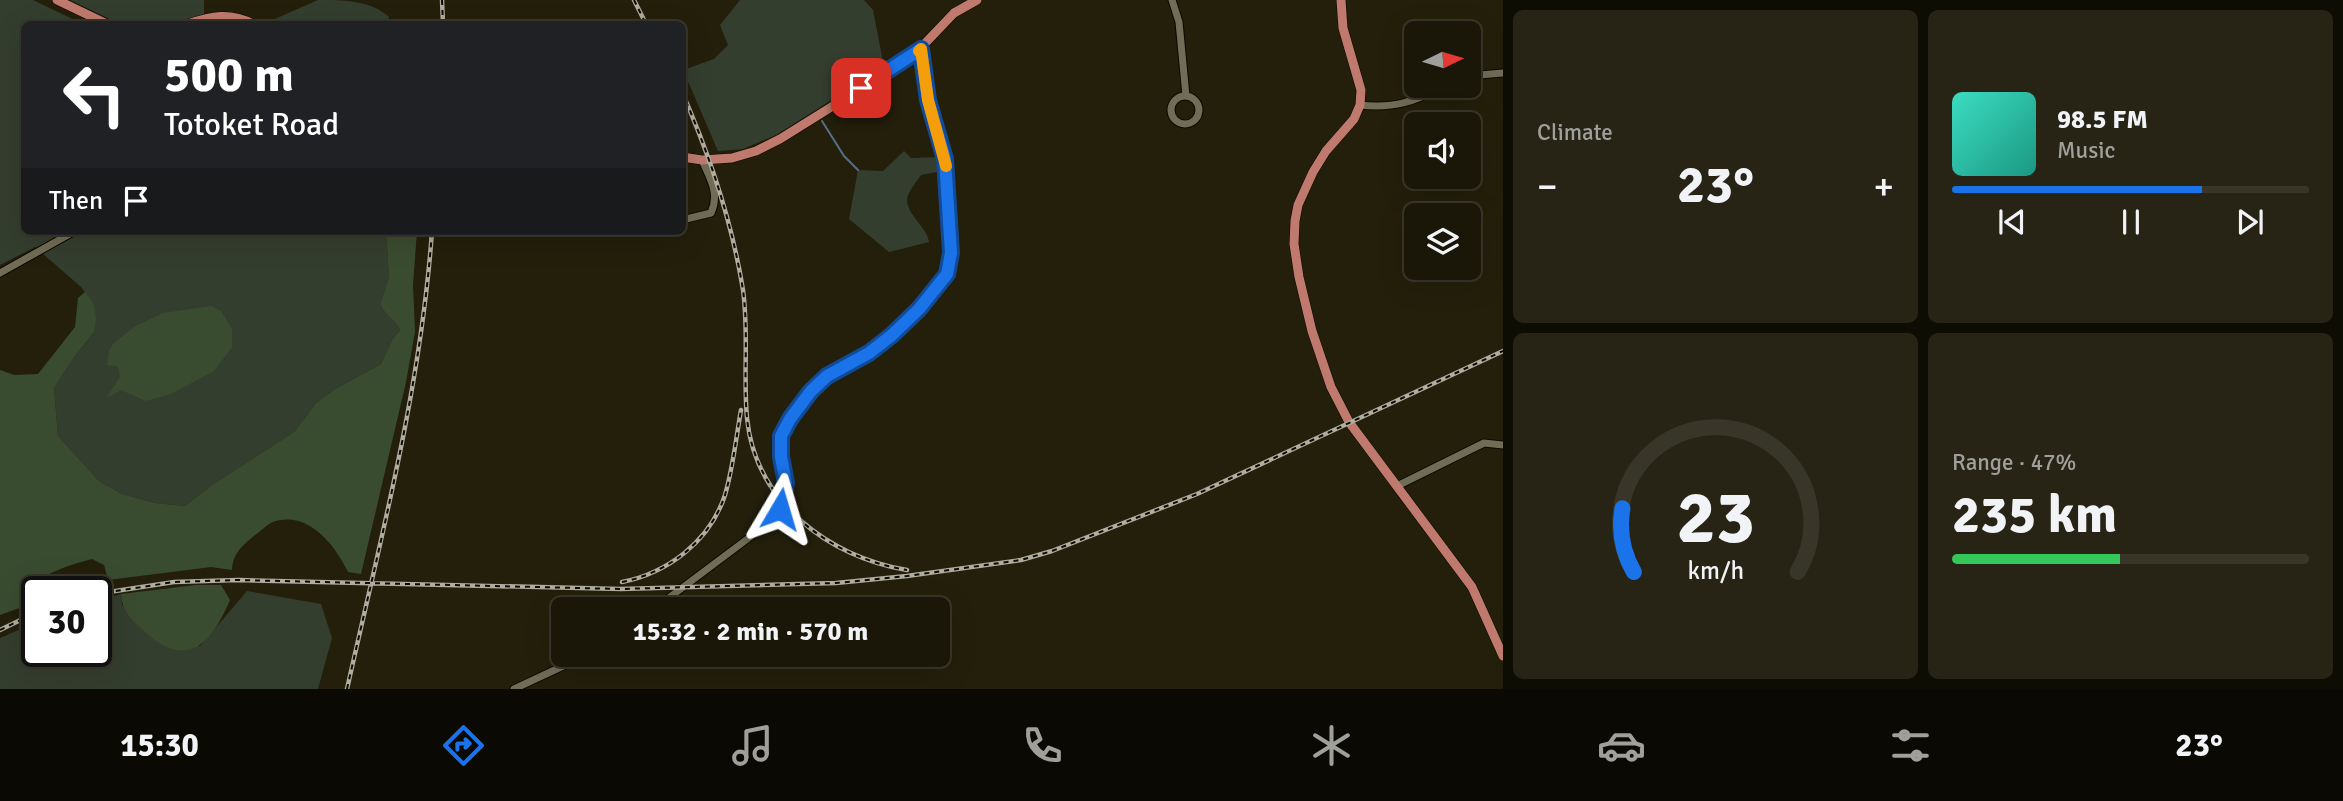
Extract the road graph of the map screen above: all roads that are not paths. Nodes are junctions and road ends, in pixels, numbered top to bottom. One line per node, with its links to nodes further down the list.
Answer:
1 (57, 0): 5 (main road)
2 (977, 0): 8 (main road)
3 (1171, 0): 11 (street)
4 (1341, 0): 13 (main road)
5 (101, 21)
6 (199, 21): 7 (main road)
7 (246, 21)
8 (921, 49): 15 (main road); 21 (street)
9 (1503, 73): 10 (street)
10 (1481, 75)
11 (1186, 96)
12 (1419, 98): 13 (street)
13 (1360, 105): 20 (main road)
14 (686, 158): 15 (main road)
15 (702, 160): 16 (street)
16 (686, 219)
17 (68, 235): 18 (street)
18 (0, 273)
19 (1503, 445): 20 (street)
20 (1397, 486): 22 (main road)
21 (670, 597)
22 (1503, 656)
23 (561, 667): 24 (street)
24 (514, 689)

